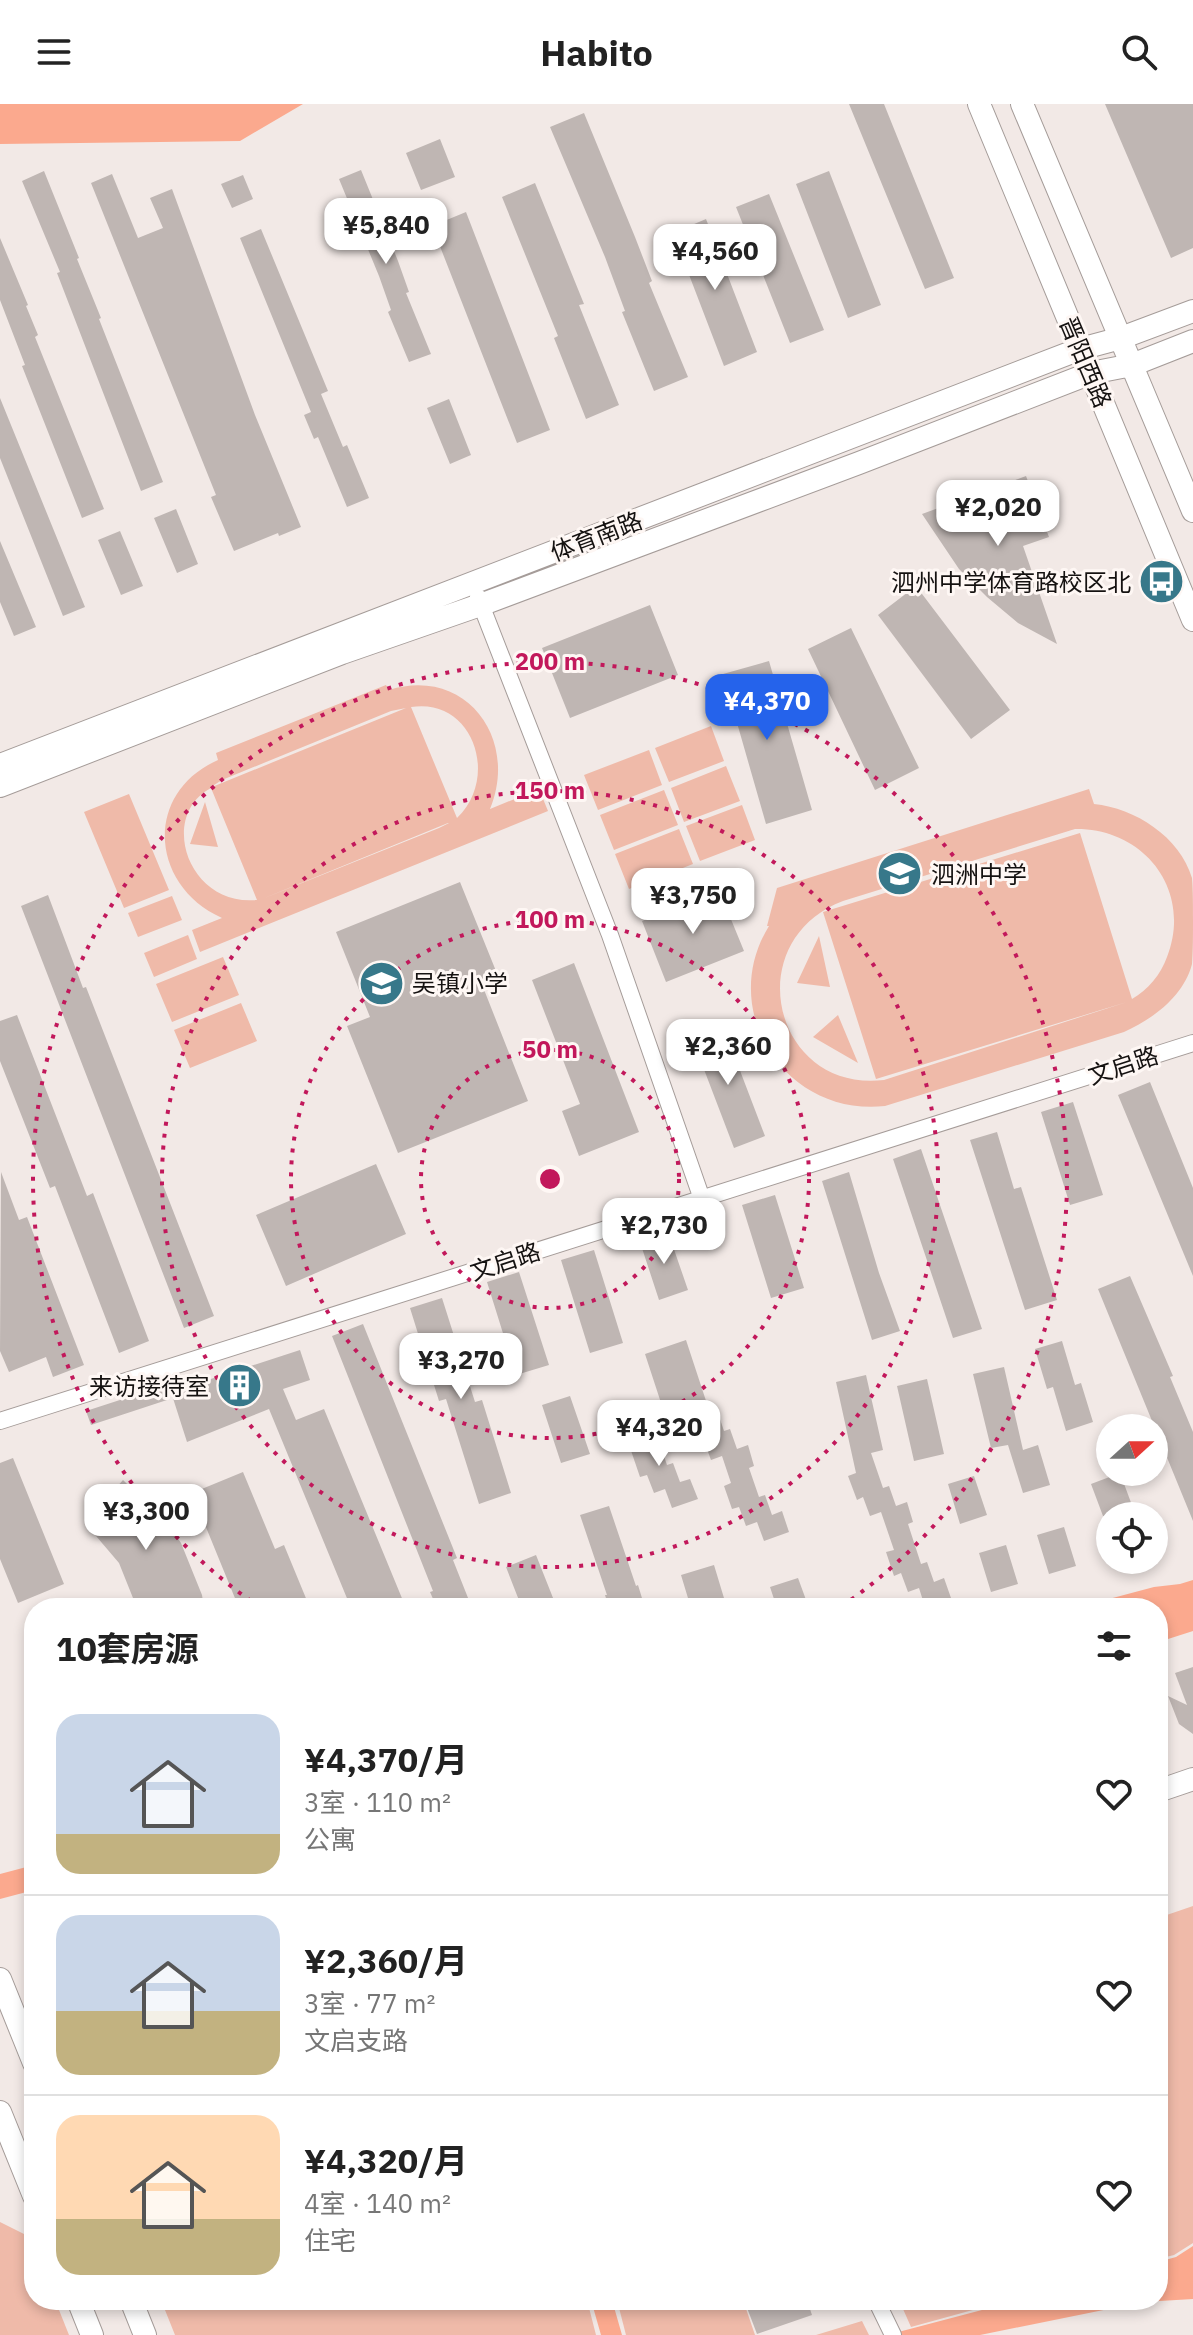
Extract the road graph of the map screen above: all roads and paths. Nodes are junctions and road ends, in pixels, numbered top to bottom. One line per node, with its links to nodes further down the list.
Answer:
1 (979, 104): 6 (main road, 晋阳西路)
2 (1022, 104): 4 (main road, 晋阳西路)
3 (1193, 311): 4 (main road, 体育南路)
4 (1121, 338): 6 (main road, 体育南路); 7 (main road, 晋阳西路)
5 (1193, 341): 7 (main road, 体育南路)
6 (1080, 349): 8 (main road, 晋阳西路); 10 (main road, 体育南路)
7 (1132, 365): 8 (main road, 体育南路); 9 (main road, 晋阳西路)
8 (1091, 373): 10 (main road, 体育南路); 11 (main road, 晋阳西路)
9 (1193, 511)
10 (477, 595): 12 (main road, 体育南路); 13 (main road, 体育南路); 15 (street)
11 (1193, 620)
12 (0, 765)
13 (0, 786)
14 (1193, 1043): 15 (street, 文启路)
15 (702, 1199): 16 (street, 文启路)
16 (0, 1421)
17 (1193, 1779): 18 (main road)
18 (1168, 1788)
19 (0, 1979): 20 (main road)
20 (24, 2038)
21 (0, 2112): 22 (main road)
22 (18, 2167)
23 (82, 2310): 27 (main road)
24 (135, 2310): 28 (main road)
25 (881, 2310): 26 (street)
26 (891, 2330)
27 (92, 2335)
28 (145, 2335)

